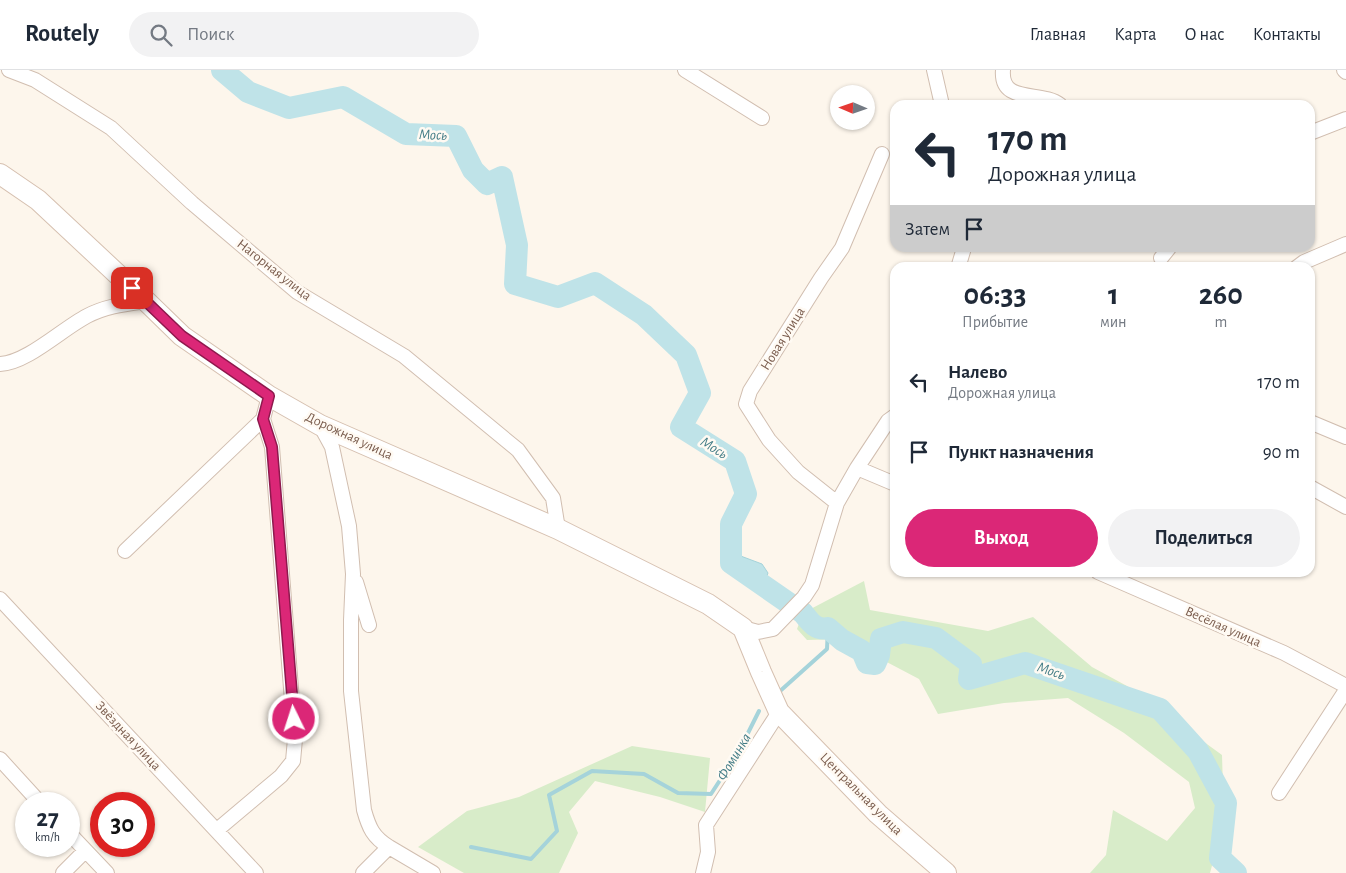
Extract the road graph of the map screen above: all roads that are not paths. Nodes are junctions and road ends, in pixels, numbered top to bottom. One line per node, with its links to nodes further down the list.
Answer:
1 (9, 70): 27 (street, Нагорная улица)
2 (685, 70): 7 (street)
3 (934, 70): 5 (street)
4 (1003, 70): 6 (street)
5 (941, 100)
6 (1054, 100)
7 (762, 118)
8 (1346, 119): 9 (street)
9 (1315, 131)
10 (882, 154): 25 (street, Новая улица)
11 (0, 174): 14 (street, Дорожная улица)
12 (1346, 244): 13 (street)
13 (1304, 262)
14 (146, 300): 15 (street); 16 (street, Дорожная улица)
15 (0, 364)
16 (269, 396): 17 (street); 20 (street, Дорожная улица)
17 (263, 419): 28 (street); 40 (street)
18 (890, 420): 22 (street)
19 (1315, 422): 21 (street)
20 (320, 425): 27 (street, Дорожная улица); 29 (street)
21 (1346, 437)
22 (857, 468): 23 (street); 25 (street)
23 (890, 482)
24 (1315, 490): 26 (street)
25 (837, 503): 33 (street)
26 (1346, 507)
27 (558, 529): 33 (street, Дорожная улица)
28 (125, 552)
29 (353, 574): 32 (street); 42 (street)
30 (1109, 577): 34 (street, Весёлая улица)
31 (0, 599): 40 (street, Звёздная улица)
32 (369, 625)
33 (743, 628): 36 (street, Центральная улица)
34 (1346, 686)
35 (1346, 690): 39 (street)
36 (779, 712): 49 (street); 50 (street, Центральная улица)
37 (0, 760): 38 (street)
38 (30, 792)
39 (1279, 793)
40 (216, 830): 46 (street, Звёздная улица)
41 (80, 846): 43 (street)
42 (388, 848): 47 (street); 48 (street)
43 (85, 851): 44 (street); 45 (street)
44 (63, 873)
45 (107, 873)
46 (256, 873)
47 (363, 873)
48 (433, 873)
49 (703, 873)
50 (946, 873)

